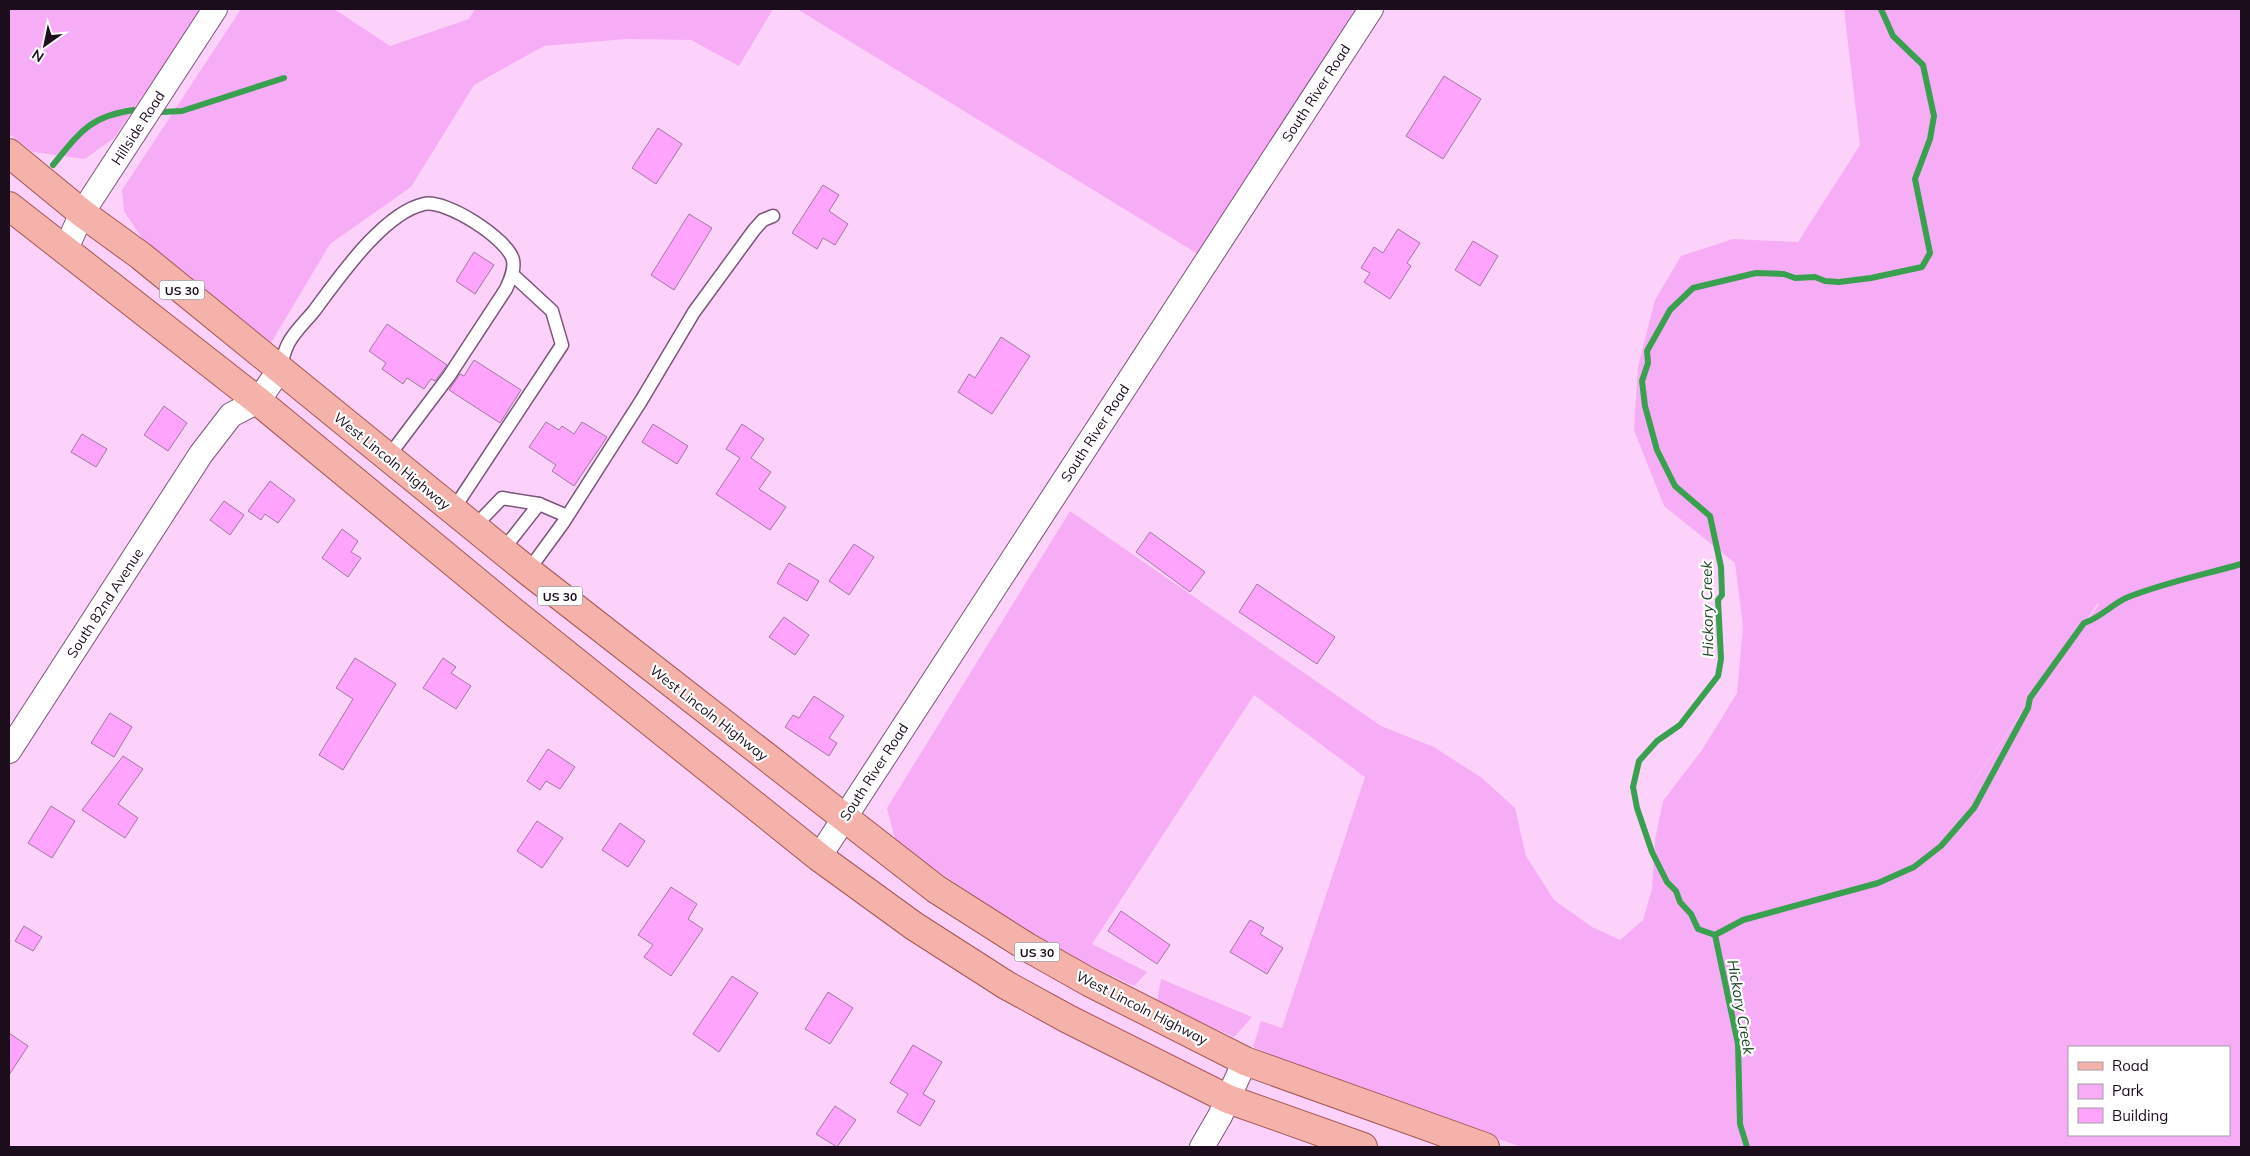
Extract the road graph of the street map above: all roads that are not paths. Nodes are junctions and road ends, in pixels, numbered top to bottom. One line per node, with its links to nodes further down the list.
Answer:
1 (215, 9): 5 (street, Hillside Road)
2 (1371, 9): 19 (street, South River Road)
3 (9, 154): 5 (main road, West Lincoln Highway / US 30)
4 (9, 206): 7 (main road, US 30)
5 (82, 213): 7 (street, Hillside Road); 9 (main road, West Lincoln Highway / US 30)
6 (773, 216): 14 (lane)
7 (65, 250): 10 (main road, US 30)
8 (513, 275): 9 (lane); 11 (lane); 13 (lane)
9 (280, 370): 10 (street); 11 (main road, West Lincoln Highway / US 30)
10 (258, 401): 18 (street, South 82nd Avenue); 20 (main road, US 30)
11 (388, 457): 13 (main road, West Lincoln Highway / US 30)
12 (539, 504): 14 (lane); 15 (lane); 16 (lane)
13 (453, 510): 15 (main road, West Lincoln Highway / US 30)
14 (567, 516): 17 (lane)
15 (474, 527): 16 (main road, West Lincoln Highway / US 30)
16 (503, 550): 17 (main road, West Lincoln Highway / US 30)
17 (528, 571): 19 (main road, West Lincoln Highway / US 30)
18 (9, 751)
19 (844, 819): 20 (street, South River Road); 21 (main road, West Lincoln Highway / US 30)
20 (819, 857): 22 (main road, US 30)
21 (1245, 1061): 22 (street); 25 (main road, West Lincoln Highway / US 30)
22 (1228, 1099): 23 (street); 24 (main road, US 30)
23 (1202, 1147)
24 (1363, 1147)
25 (1486, 1147)

